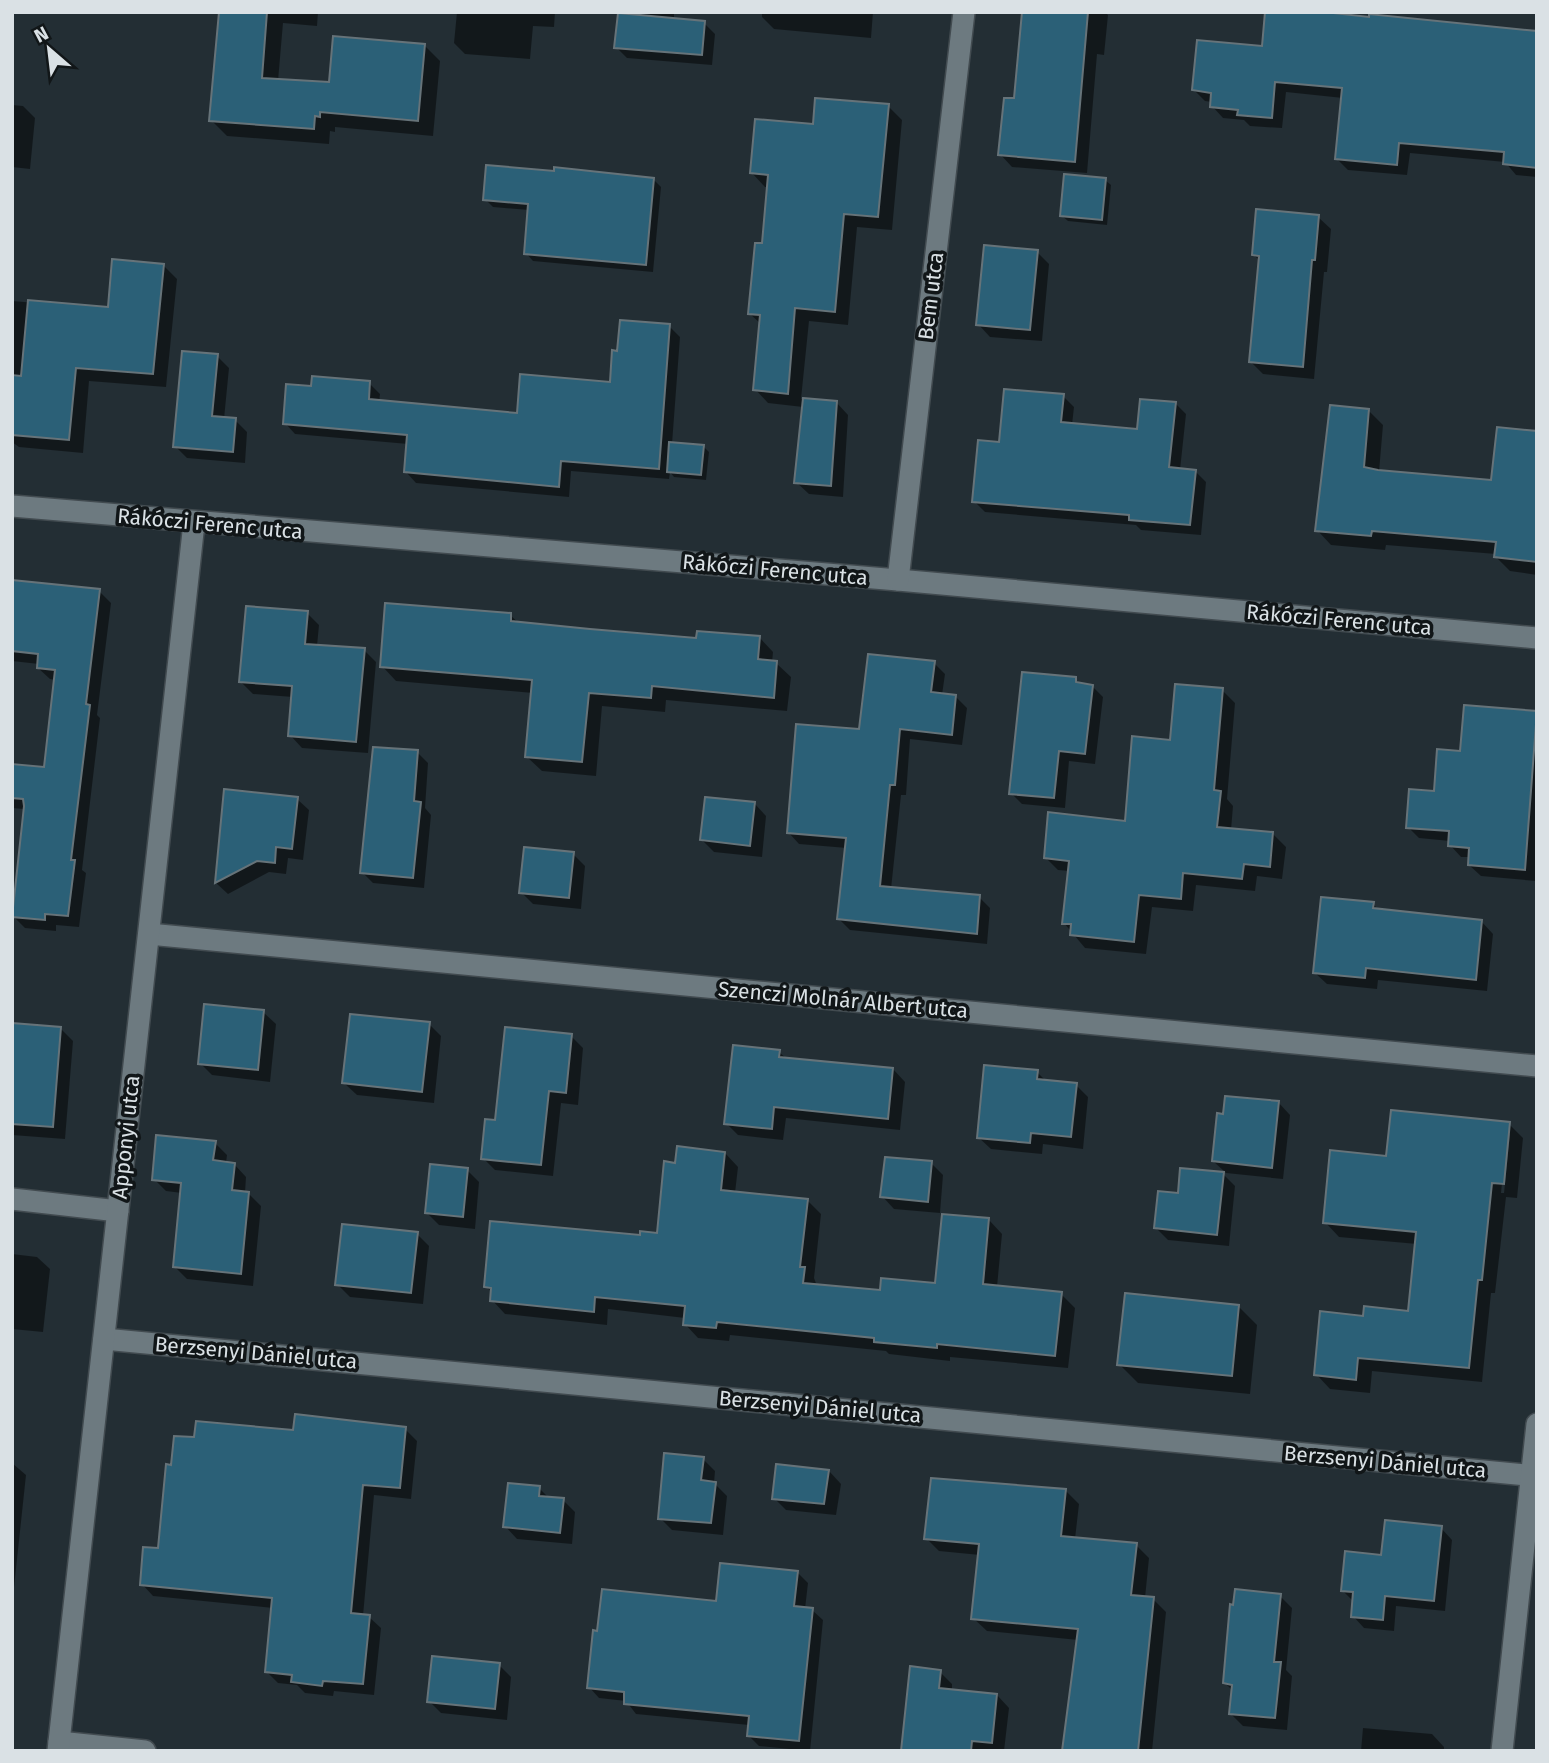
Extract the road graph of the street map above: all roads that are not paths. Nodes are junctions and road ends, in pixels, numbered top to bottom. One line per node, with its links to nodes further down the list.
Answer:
1 (964, 12): 4 (street, Bem utca)
2 (12, 506): 3 (street, Rákóczi Ferenc utca)
3 (194, 523): 4 (street, Rákóczi Ferenc utca); 6 (street, Apponyi utca)
4 (898, 580): 5 (street, Rákóczi Ferenc utca)
5 (1537, 638)
6 (149, 934): 7 (street, Szenczi Molnár Albert utca); 9 (street, Apponyi utca)
7 (1537, 1066)
8 (12, 1199): 9 (street)
9 (118, 1211): 10 (street, Apponyi utca)
10 (104, 1339): 12 (street, Berzsenyi Dániel utca); 13 (street, Apponyi utca)
11 (1537, 1424): 12 (street)
12 (1534, 1476): 15 (street)
13 (59, 1747): 14 (street)
14 (145, 1751)
15 (1502, 1751)

